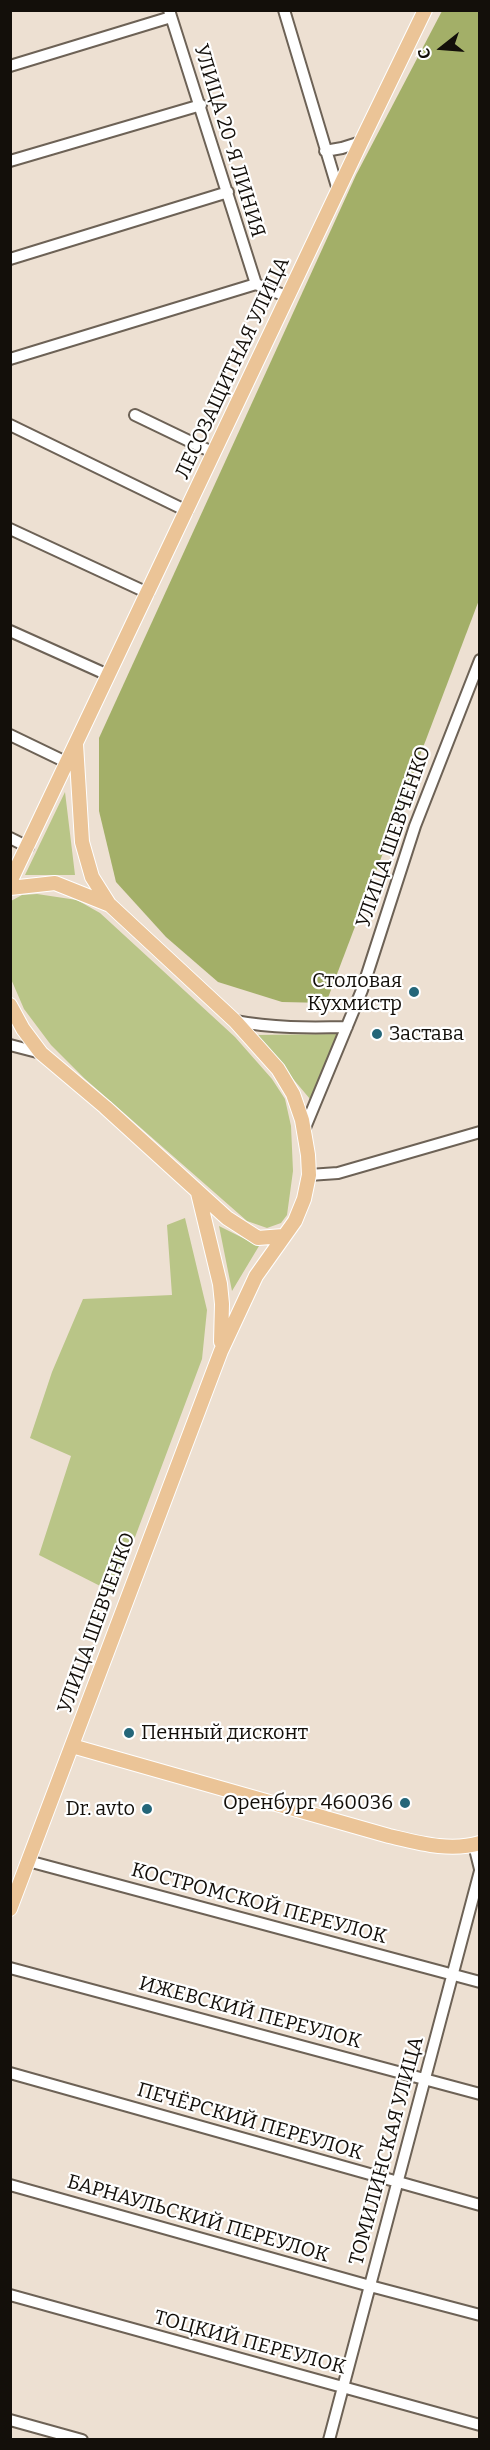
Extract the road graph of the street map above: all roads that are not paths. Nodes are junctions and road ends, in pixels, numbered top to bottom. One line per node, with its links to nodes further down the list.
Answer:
1 (284, 10): 7 (street)
2 (425, 10): 6 (main road, ЛЕСОЗАЩИТНАЯ УЛИЦА)
3 (170, 14): 4 (street); 5 (street, УЛИЦА 20-Я ЛИНИЯ)
4 (10, 66)
5 (201, 105): 8 (street); 10 (street, УЛИЦА 20-Я ЛИНИЯ)
6 (361, 141): 7 (street); 9 (main road, ЛЕСОЗАЩИТНАЯ УЛИЦА)
7 (325, 151): 9 (street)
8 (10, 162)
9 (338, 190): 13 (main road, ЛЕСОЗАЩИТНАЯ УЛИЦА)
10 (228, 192): 11 (street); 12 (street, УЛИЦА 20-Я ЛИНИЯ)
11 (10, 259)
12 (256, 284): 13 (street); 14 (street)
13 (288, 297): 17 (main road, ЛЕСОЗАЩИТНАЯ УЛИЦА)
14 (10, 359)
15 (135, 415): 17 (street)
16 (10, 425): 18 (street)
17 (214, 453): 18 (main road, ЛЕСОЗАЩИТНАЯ УЛИЦА)
18 (187, 511): 20 (main road, ЛЕСОЗАЩИТНАЯ УЛИЦА)
19 (10, 529): 20 (street)
20 (148, 593): 23 (main road, ЛЕСОЗАЩИТНАЯ УЛИЦА)
21 (10, 631): 23 (street)
22 (480, 660): 34 (street, УЛИЦА ШЕВЧЕНКО)
23 (108, 675): 25 (main road, ЛЕСОЗАЩИТНАЯ УЛИЦА)
24 (10, 735): 26 (street)
25 (76, 742): 26 (main road, ЛЕСОЗАЩИТНАЯ УЛИЦА); 31 (main road, ЛЕСОЗАЩИТНАЯ УЛИЦА)
26 (66, 762): 28 (main road, ЛЕСОЗАЩИТНАЯ УЛИЦА)
27 (10, 838): 28 (street)
28 (28, 847): 29 (main road, ЛЕСОЗАЩИТНАЯ УЛИЦА)
29 (10, 882)
30 (10, 888): 31 (main road)
31 (110, 905): 33 (main road)
32 (10, 1005): 36 (main road)
33 (235, 1021): 34 (street); 37 (main road)
34 (347, 1027): 37 (street, УЛИЦА ШЕВЧЕНКО)
35 (10, 1045): 36 (street)
36 (41, 1053): 40 (main road)
37 (304, 1130): 39 (main road)
38 (480, 1132): 39 (street)
39 (309, 1175): 41 (main road, УЛИЦА ШЕВЧЕНКО)
40 (198, 1193): 41 (main road); 42 (main road, УЛИЦА ШЕВЧЕНКО)
41 (283, 1236): 42 (main road, УЛИЦА ШЕВЧЕНКО)
42 (220, 1350): 43 (main road, УЛИЦА ШЕВЧЕНКО)
43 (72, 1746): 44 (main road); 45 (main road, УЛИЦА ШЕВЧЕНКО)
44 (477, 1844): 46 (street)
45 (28, 1861): 47 (main road, УЛИЦА ШЕВЧЕНКО); 49 (street, КОСТРОМСКОЙ ПЕРЕУЛОК)
46 (480, 1870): 49 (street, ТОМИЛИНСКАЯ УЛИЦА)
47 (10, 1909)
48 (10, 1968): 52 (street, ИЖЕВСКИЙ ПЕРЕУЛОК)
49 (453, 1974): 50 (street, КОСТРОМСКОЙ ПЕРЕУЛОК); 52 (street, ТОМИЛИНСКАЯ УЛИЦА)
50 (480, 1982)
51 (10, 2073): 54 (street, ПЕЧЁРСКИЙ ПЕРЕУЛОК)
52 (424, 2078): 53 (street, ИЖЕВСКИЙ ПЕРЕУЛОК); 54 (street, ТОМИЛИНСКАЯ УЛИЦА)
53 (480, 2094)
54 (397, 2182): 56 (street, ПЕЧЁРСКИЙ ПЕРЕУЛОК); 57 (street, ТОМИЛИНСКАЯ УЛИЦА)
55 (10, 2185): 57 (street, БАРНАУЛЬСКИЙ ПЕРЕУЛОК)
56 (480, 2205)
57 (370, 2286): 59 (street, БАРНАУЛЬСКИЙ ПЕРЕУЛОК); 60 (street, ТОМИЛИНСКАЯ УЛИЦА)
58 (10, 2295): 60 (street, ТОЦКИЙ ПЕРЕУЛОК)
59 (480, 2315)
60 (343, 2387): 62 (street, ТОЦКИЙ ПЕРЕУЛОК); 64 (street, ТОМИЛИНСКАЯ УЛИЦА)
61 (10, 2420): 63 (street)
62 (480, 2425)
63 (82, 2439)
64 (329, 2439)

